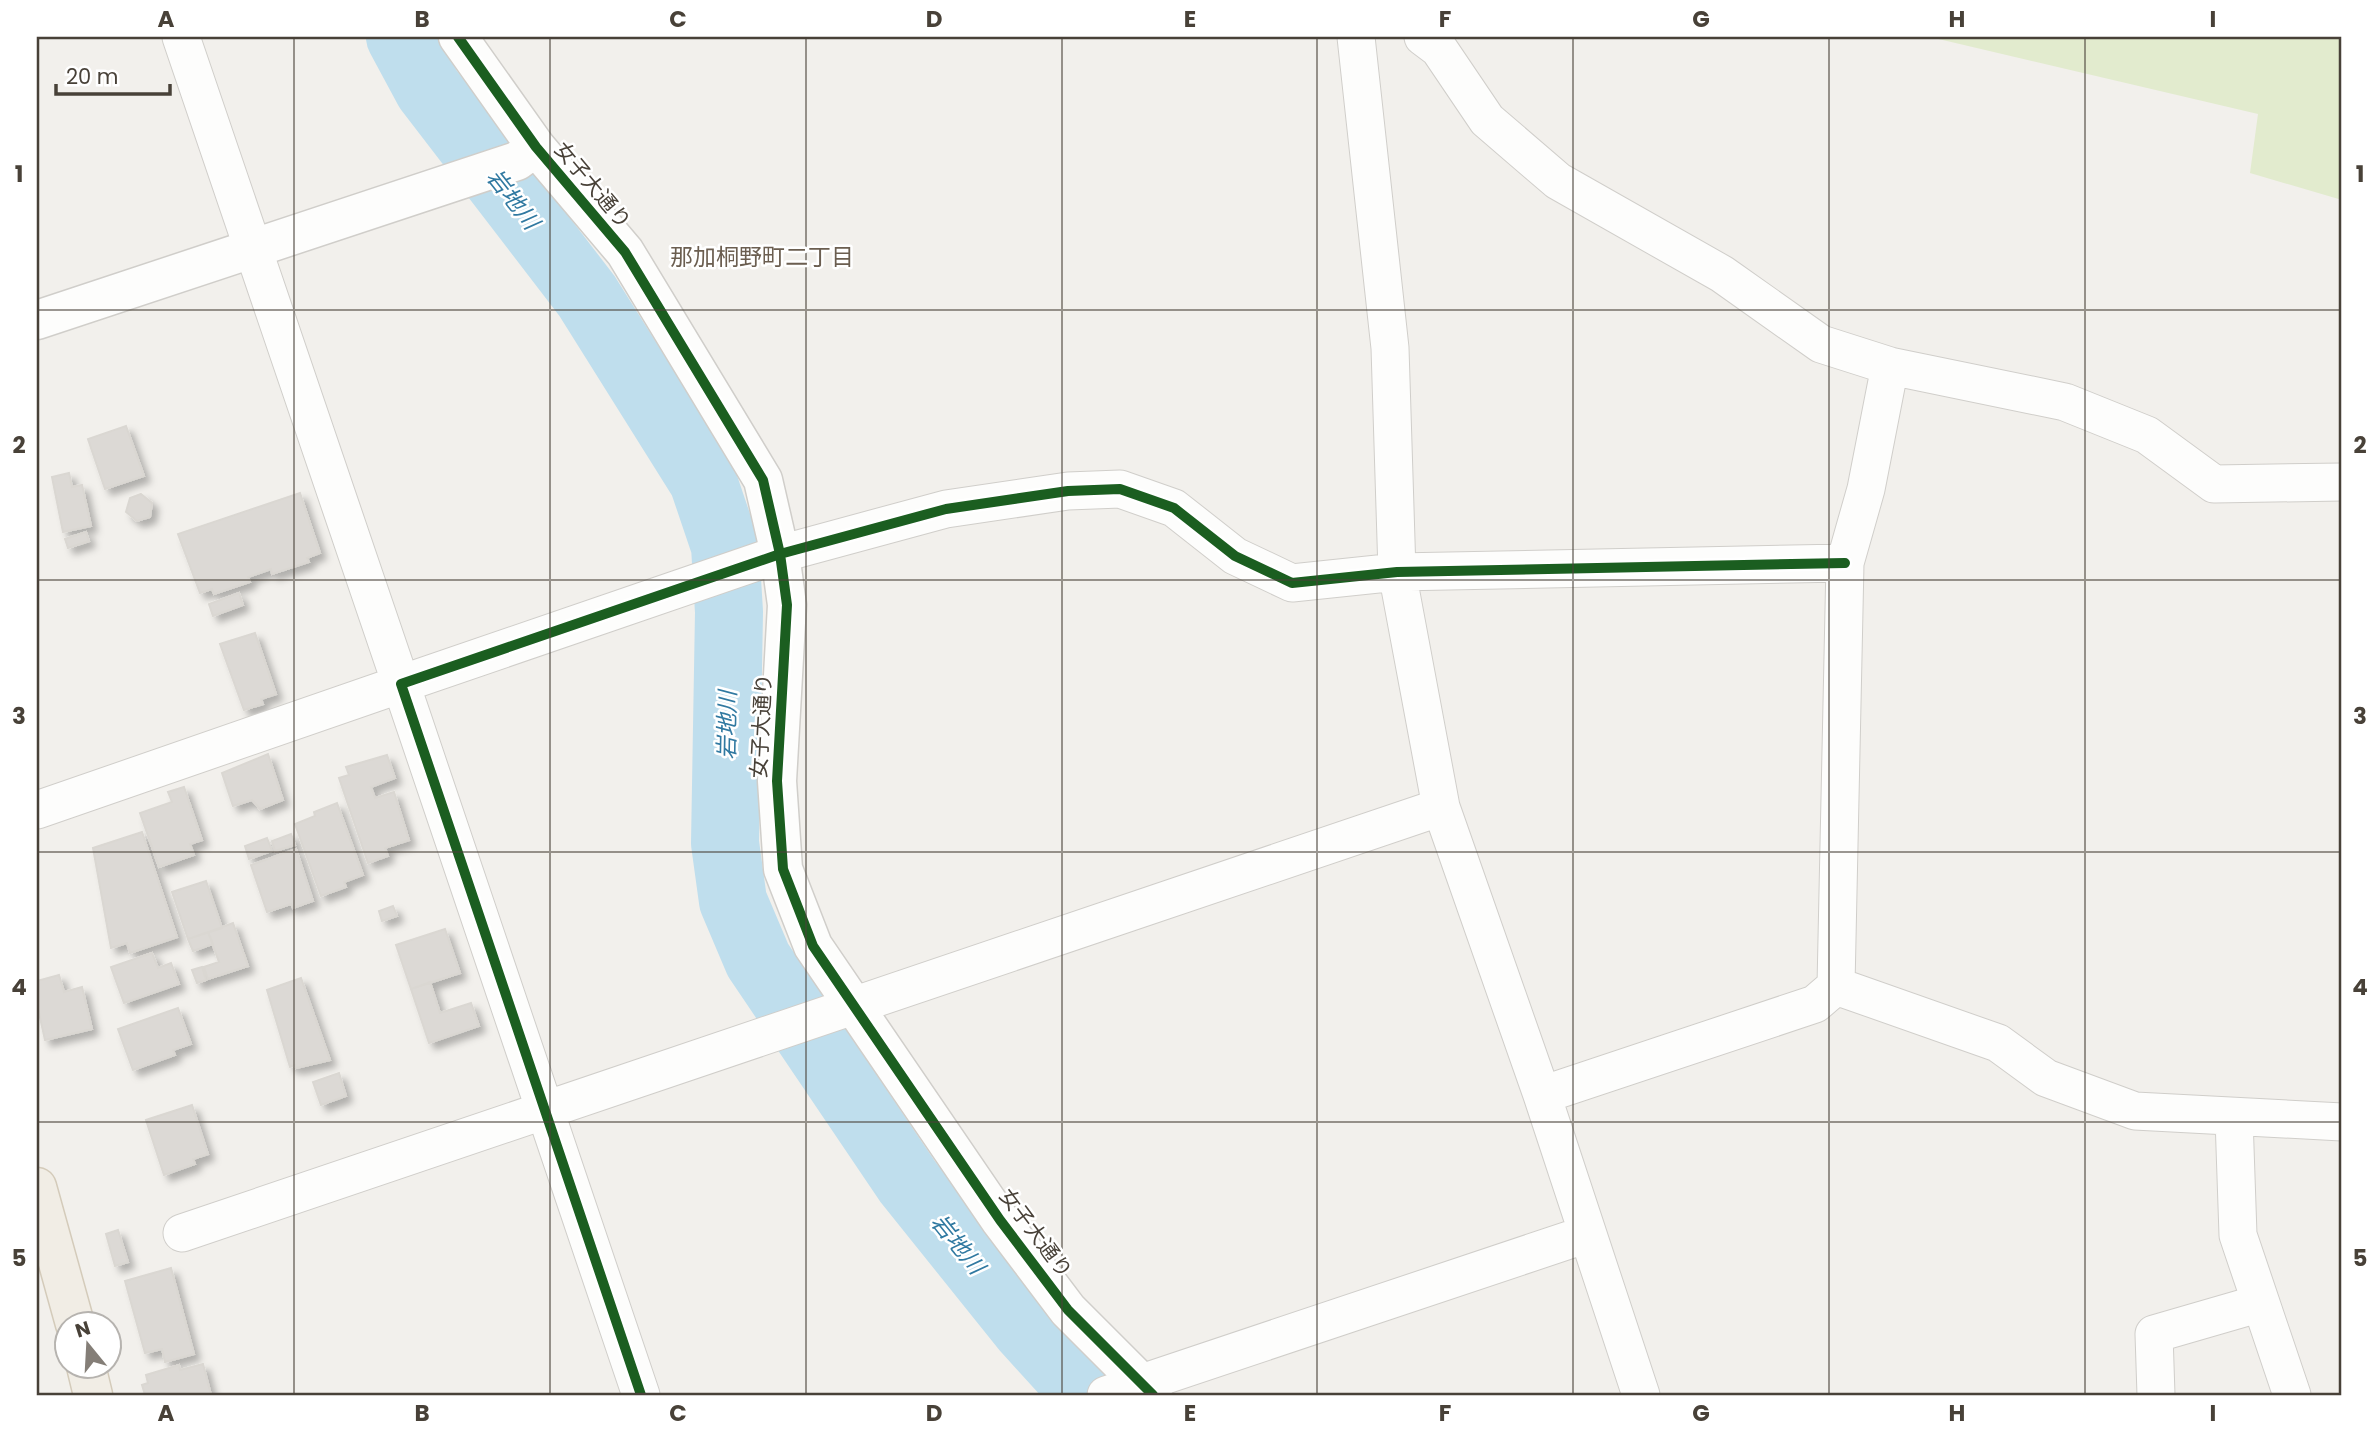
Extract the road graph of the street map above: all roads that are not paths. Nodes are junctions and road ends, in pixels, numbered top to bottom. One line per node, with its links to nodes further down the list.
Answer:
1 (181, 37): 6 (street)
2 (458, 37): 5 (street, 女子大通り)
3 (1356, 37): 12 (street)
4 (1423, 37): 8 (street)
5 (527, 154): 6 (street); 10 (street, 女子大通り)
6 (254, 250): 7 (street); 13 (street)
7 (37, 320)
8 (1889, 366): 9 (street); 11 (street)
9 (2342, 482)
10 (769, 558): 12 (street); 13 (street); 17 (street, 女子大通り)
11 (1845, 563): 12 (street); 16 (street)
12 (1396, 572): 14 (street)
13 (401, 684): 15 (street); 19 (street)
14 (1441, 807): 17 (street); 18 (street)
15 (37, 810)
16 (1836, 985): 18 (street); 20 (street)
17 (842, 1009): 19 (street); 27 (street, 女子大通り)
18 (1542, 1095): 24 (street)
19 (546, 1111): 23 (street); 28 (street)
20 (2234, 1118): 21 (street); 25 (street)
21 (2342, 1122)
22 (37, 1186): 26 (main road)
23 (182, 1233)
24 (1587, 1234): 27 (street); 29 (street)
25 (2261, 1303): 30 (street); 31 (street)
26 (71, 1310)
27 (1130, 1391)
28 (641, 1395)
29 (1641, 1395)
30 (2156, 1395)
31 (2292, 1395)

